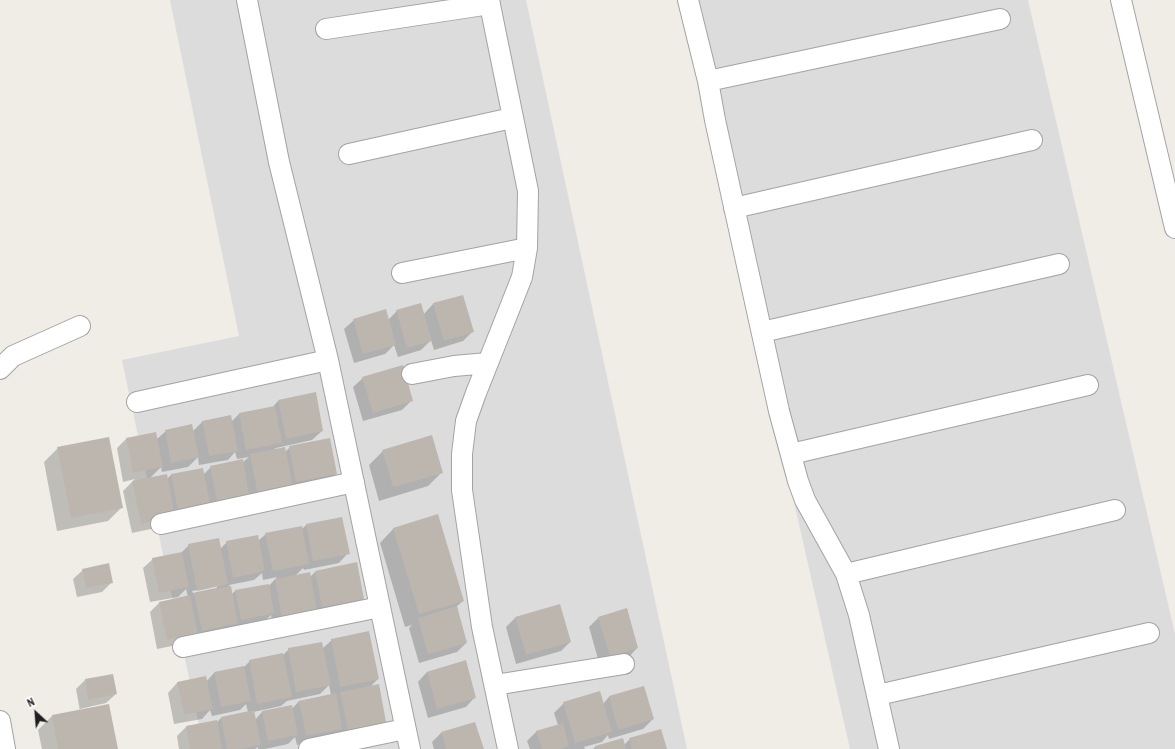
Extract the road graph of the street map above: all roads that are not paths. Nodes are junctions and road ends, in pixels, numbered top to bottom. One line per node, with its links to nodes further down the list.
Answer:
1 (247, 0): 18 (street)
2 (688, 0): 7 (street)
3 (1121, 0): 12 (street)
4 (489, 2): 6 (street); 8 (street)
5 (1000, 19): 7 (street)
6 (326, 29)
7 (708, 81): 11 (street)
8 (512, 118): 10 (street); 13 (street)
9 (1032, 140): 11 (street)
10 (349, 154)
11 (734, 208): 17 (street)
12 (1175, 228)
13 (527, 248): 15 (street); 19 (street)
14 (1059, 264): 17 (street)
15 (402, 273)
16 (80, 326): 20 (street)
17 (762, 332): 24 (street)
18 (328, 360): 23 (street); 25 (street)
19 (488, 363): 21 (street); 33 (street)
20 (0, 369)
21 (412, 374)
22 (1088, 385): 24 (street)
23 (137, 402)
24 (791, 454): 28 (street)
25 (354, 482): 27 (street); 29 (street)
26 (1115, 510): 28 (street)
27 (161, 524)
28 (846, 574): 34 (street)
29 (380, 607): 31 (street); 36 (street)
30 (1149, 633): 34 (street)
31 (183, 647)
32 (624, 664): 33 (street)
33 (495, 685): 40 (street)
34 (878, 695): 41 (street)
35 (0, 721): 37 (street)
36 (406, 729): 38 (street); 39 (street)
37 (5, 749)
38 (309, 749)
39 (410, 749)
40 (508, 749)
41 (889, 749)

